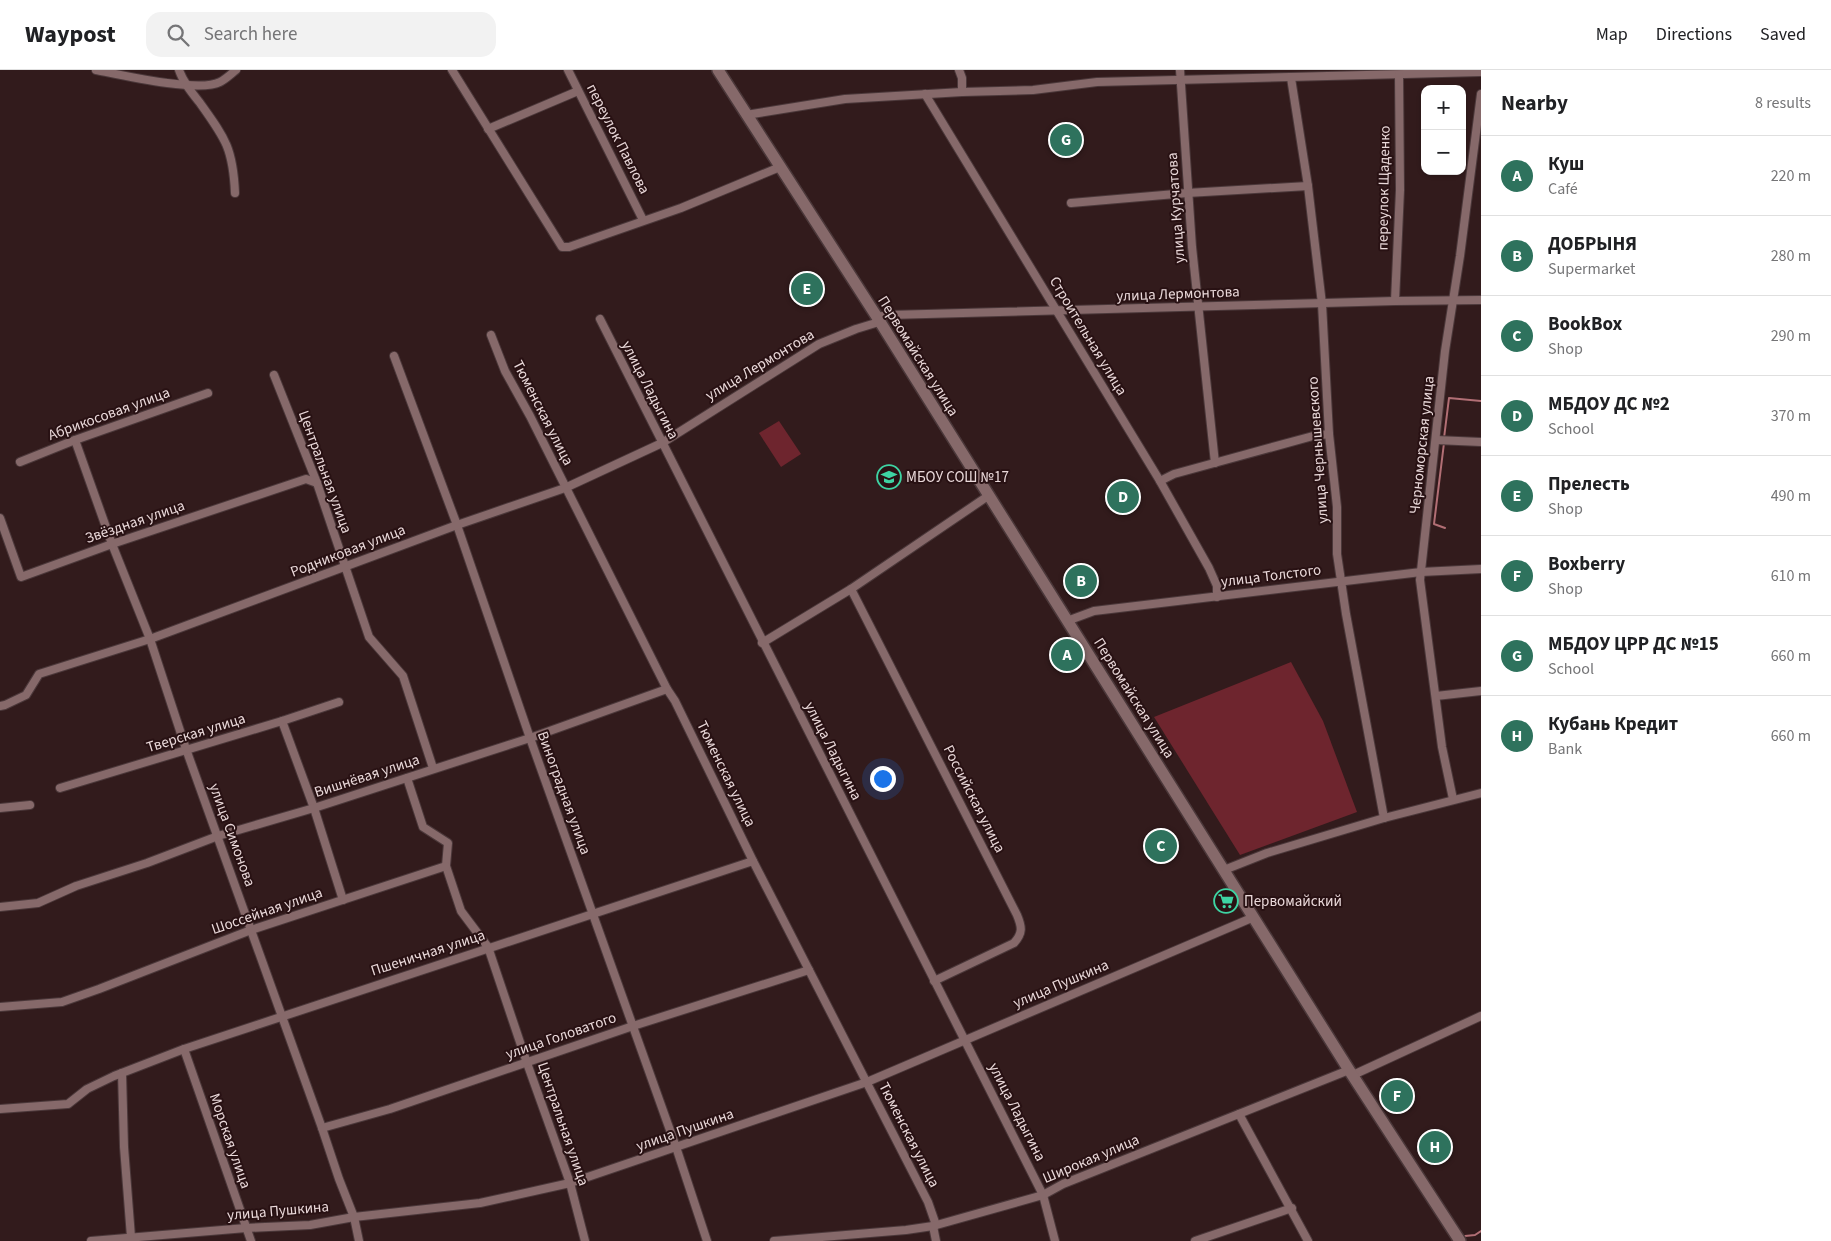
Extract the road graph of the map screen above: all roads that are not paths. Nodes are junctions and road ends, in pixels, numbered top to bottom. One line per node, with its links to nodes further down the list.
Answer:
1 (96, 70): 13 (street)
2 (179, 70): 13 (street)
3 (236, 70): 13 (street)
4 (452, 70): 19 (street)
5 (568, 70): 14 (street, переулок Павлова)
6 (718, 70): 18 (street, Первомайская улица)
7 (959, 70): 15 (street)
8 (1180, 70): 12 (street, улица Курчатова)
9 (1481, 72): 11 (street)
10 (1286, 75): 11 (street); 12 (street); 21 (street, улица Чернышевского)
11 (1399, 75): 28 (street, переулок Щаденко)
12 (1181, 81): 15 (street); 23 (street, улица Курчатова)
13 (186, 85): 22 (street)
14 (578, 91): 19 (street); 25 (street, переулок Павлова)
15 (962, 92): 16 (street)
16 (925, 94): 18 (street); 31 (street, Строительная улица)
17 (1481, 94): 26 (street, Черноморская улица)
18 (746, 114): 20 (street, Первомайская улица)
19 (488, 129): 25 (street)
20 (780, 167): 25 (street); 33 (street, Первомайская улица)
21 (1308, 186): 23 (street); 29 (street, улица Чернышевского)
22 (235, 193)
23 (1187, 193): 24 (street); 30 (street, улица Курчатова)
24 (1071, 203)
25 (643, 220)
26 (1452, 300): 27 (street, улица Лермонтова); 28 (street, улица Лермонтова); 40 (street, Черноморская улица)
27 (1481, 300)
28 (1395, 301): 29 (street, улица Лермонтова)
29 (1322, 304): 30 (street, улица Лермонтова); 38 (street, улица Чернышевского)
30 (1198, 307): 31 (street, улица Лермонтова); 44 (street, улица Курчатова)
31 (1057, 311): 33 (street, улица Лермонтова); 45 (street, Строительная улица)
32 (600, 320): 42 (street, улица Ладыгина)
33 (878, 320): 42 (street, улица Лермонтова); 48 (street, Первомайская улица)
34 (491, 335): 47 (street, Тюменская улица)
35 (394, 356): 50 (street, Виноградная улица)
36 (274, 375): 46 (street, Центральная улица)
37 (208, 393): 39 (street, Абрикосовая улица)
38 (1329, 434): 44 (street); 55 (street, улица Чернышевского)
39 (75, 440): 43 (street, Абрикосовая улица); 51 (street, улица Симонова)
40 (1441, 440): 41 (street); 54 (street, Черноморская улица)
41 (1481, 442)
42 (662, 443): 47 (street, Родниковая улица); 60 (street, улица Ладыгина)
43 (20, 462)
44 (1215, 463): 45 (street)
45 (1160, 481): 57 (street, Строительная улица)
46 (317, 483): 51 (street, Звёздная улица); 52 (street, Центральная улица)
47 (565, 488): 50 (street, Родниковая улица); 61 (street, Тюменская улица)
48 (988, 496): 56 (street); 58 (street, Первомайская улица)
49 (0, 518): 51 (street, Звёздная улица)
50 (458, 525): 52 (street, Родниковая улица); 67 (street, Виноградная улица)
51 (112, 544): 59 (street, улица Симонова)
52 (345, 568): 59 (street, Родниковая улица); 69 (street, Центральная улица)
53 (1481, 569): 54 (street, улица Толстого)
54 (1421, 572): 55 (street, улица Толстого); 63 (street, Черноморская улица)
55 (1342, 582): 57 (street, улица Толстого); 77 (street, улица Чернышевского)
56 (851, 589): 60 (street); 89 (street, Российская улица)
57 (1217, 597): 58 (street, улица Толстого)
58 (1067, 621): 81 (street, Первомайская улица)
59 (150, 639): 65 (street, Родниковая улица); 68 (street, улица Симонова)
60 (762, 643): 89 (street, улица Ладыгина)
61 (667, 689): 67 (street, Вишнёвая улица); 79 (street, Тюменская улица)
62 (1481, 691): 63 (street)
63 (1436, 696): 73 (street, Черноморская улица)
64 (339, 702): 66 (street, Тверская улица)
65 (0, 706)
66 (282, 722): 68 (street, Тверская улица); 76 (street)
67 (530, 738): 69 (street, Вишнёвая улица); 84 (street, Виноградная улица)
68 (186, 749): 71 (street, Тверская улица); 78 (street, улица Симонова)
69 (433, 768): 70 (street, Вишнёвая улица)
70 (407, 778): 76 (street, Вишнёвая улица); 80 (street, Центральная улица)
71 (60, 788)
72 (1481, 793): 73 (street)
73 (1452, 799): 77 (street)
74 (30, 805): 75 (street)
75 (0, 808)
76 (314, 808): 78 (street, Вишнёвая улица); 82 (street)
77 (1384, 818): 81 (street)
78 (218, 836): 83 (street, Вишнёвая улица); 86 (street, улица Симонова)
79 (753, 861): 84 (street, Пшеничная улица); 88 (street, Тюменская улица)
80 (446, 866): 82 (street, Шоссейная улица); 87 (street, Центральная улица)
81 (1224, 870): 85 (street, Первомайская улица)
82 (343, 900): 86 (street, Шоссейная улица)
83 (0, 907)
84 (593, 913): 87 (street, Пшеничная улица); 93 (street, Виноградная улица)
85 (1254, 917): 94 (street, улица Пушкина); 97 (street, Первомайская улица)
86 (251, 930): 90 (street, Шоссейная улица); 91 (street, улица Симонова)
87 (488, 947): 91 (street, Пшеничная улица); 96 (street, Центральная улица)
88 (809, 970): 93 (street, улица Головатого); 99 (street, Тюменская улица)
89 (934, 981): 94 (street, улица Ладыгина)
90 (0, 1007)
91 (282, 1015): 95 (street, Пшеничная улица); 102 (street, улица Симонова)
92 (1481, 1016): 97 (street, Широкая улица)
93 (633, 1026): 96 (street, улица Головатого); 103 (street, Виноградная улица)
94 (966, 1040): 99 (street, улица Пушкина); 105 (street, улица Ладыгина)
95 (184, 1049): 98 (street, Пшеничная улица); 109 (street, Морская улица)
96 (526, 1063): 102 (street, улица Головатого); 104 (street, Центральная улица)
97 (1351, 1073): 101 (street, Широкая улица); 121 (street, Первомайская улица)
98 (118, 1075): 100 (street, Пшеничная улица); 110 (street)
99 (867, 1082): 103 (street, улица Пушкина); 108 (street, Тюменская улица)
100 (0, 1109)
101 (1238, 1114): 105 (street, Широкая улица); 106 (street)
102 (322, 1128): 107 (street, улица Симонова)
103 (676, 1147): 104 (street, улица Пушкина); 115 (street, Виноградная улица)
104 (570, 1183): 107 (street, улица Пушкина); 114 (street, Центральная улица)
105 (1043, 1195): 108 (street, Широкая улица); 118 (street, улица Ладыгина)
106 (1292, 1208): 119 (street); 120 (street)
107 (354, 1218): 109 (street, улица Пушкина); 113 (street, улица Симонова)
108 (935, 1226): 116 (street, Широкая улица); 117 (street, Тюменская улица)
109 (246, 1228): 110 (street, улица Пушкина); 112 (street, Морская улица)
110 (131, 1237): 111 (street, улица Пушкина)
111 (91, 1241)
112 (251, 1241)
113 (359, 1241)
114 (585, 1241)
115 (707, 1241)
116 (774, 1241)
117 (936, 1241)
118 (1055, 1241)
119 (1194, 1241)
120 (1308, 1241)
121 (1460, 1241)

